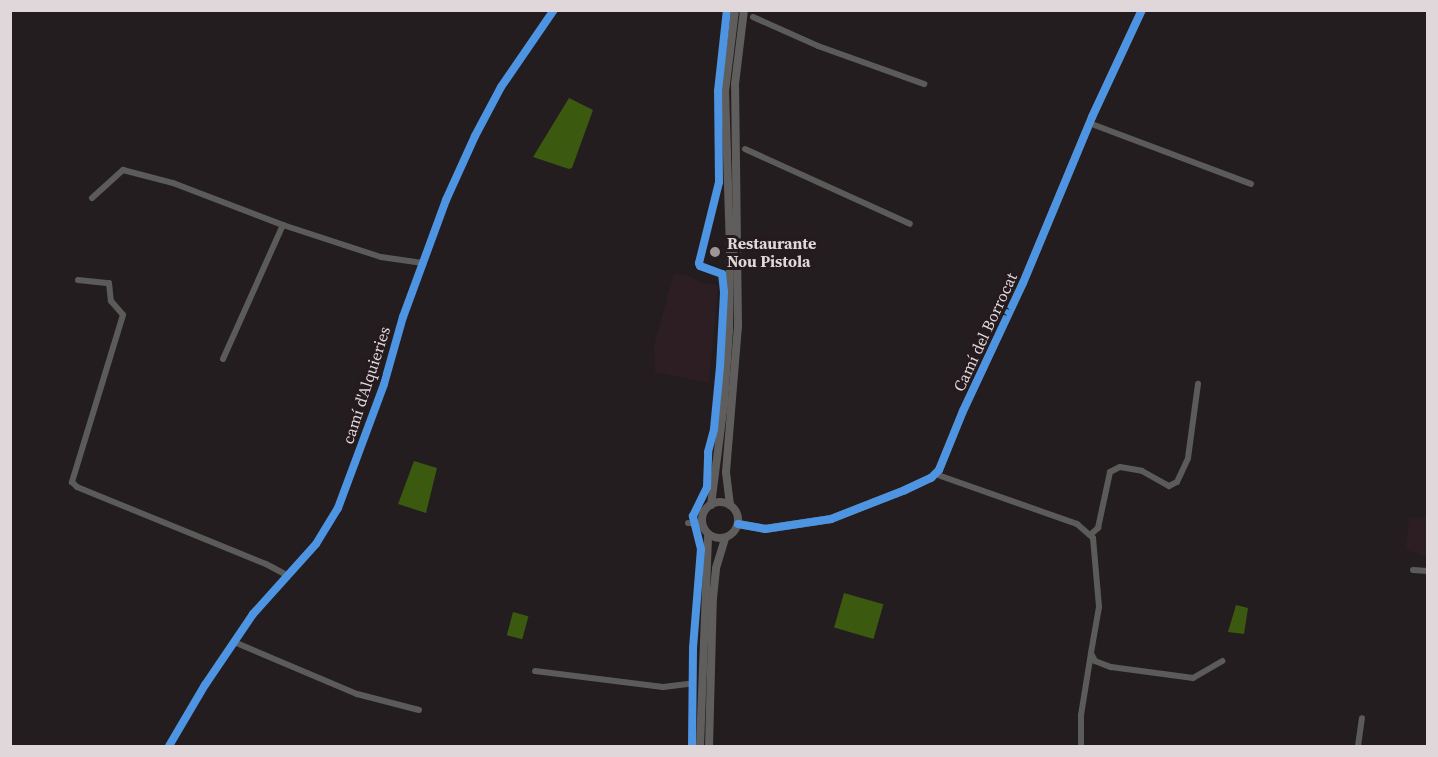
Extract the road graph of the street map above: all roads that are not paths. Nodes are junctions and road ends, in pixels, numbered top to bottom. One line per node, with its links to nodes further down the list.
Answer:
1 (554, 10): 13 (street, camí d'Alquieries)
2 (735, 10): 18 (main road)
3 (744, 10): 19 (main road)
4 (1142, 10): 7 (main road, Camí del Borrocat)
5 (753, 17): 6 (street)
6 (924, 84)
7 (1089, 123): 9 (street); 17 (main road, Camí del Borrocat)
8 (745, 150): 11 (street)
9 (1251, 184)
10 (92, 198): 12 (street)
11 (910, 224)
12 (283, 225): 13 (street); 15 (street)
13 (423, 263): 28 (street, camí d'Alquieries)
14 (78, 280): 28 (street)
15 (223, 359)
16 (1198, 384): 24 (street)
17 (936, 474): 22 (main road); 24 (street)
18 (711, 505): 19 (main road); 21 (main road)
19 (730, 505): 22 (main road)
20 (688, 523): 21 (street)
21 (702, 524): 23 (main road)
22 (738, 524): 25 (main road)
23 (708, 534): 25 (main road); 37 (main road)
24 (1090, 535): 30 (street)
25 (725, 538): 38 (main road)
26 (1413, 570): 27 (street)
27 (1428, 571)
28 (287, 575): 29 (street, camí d'Alquieries)
29 (234, 642): 34 (street); 36 (street, camí d'Alquieries)
30 (1091, 653): 31 (street); 39 (street)
31 (1222, 661)
32 (536, 671): 33 (street)
33 (688, 684)
34 (419, 710)
35 (1362, 718): 40 (street)
36 (169, 747)
37 (699, 747)
38 (709, 747)
39 (1081, 747)
40 (1358, 747)

